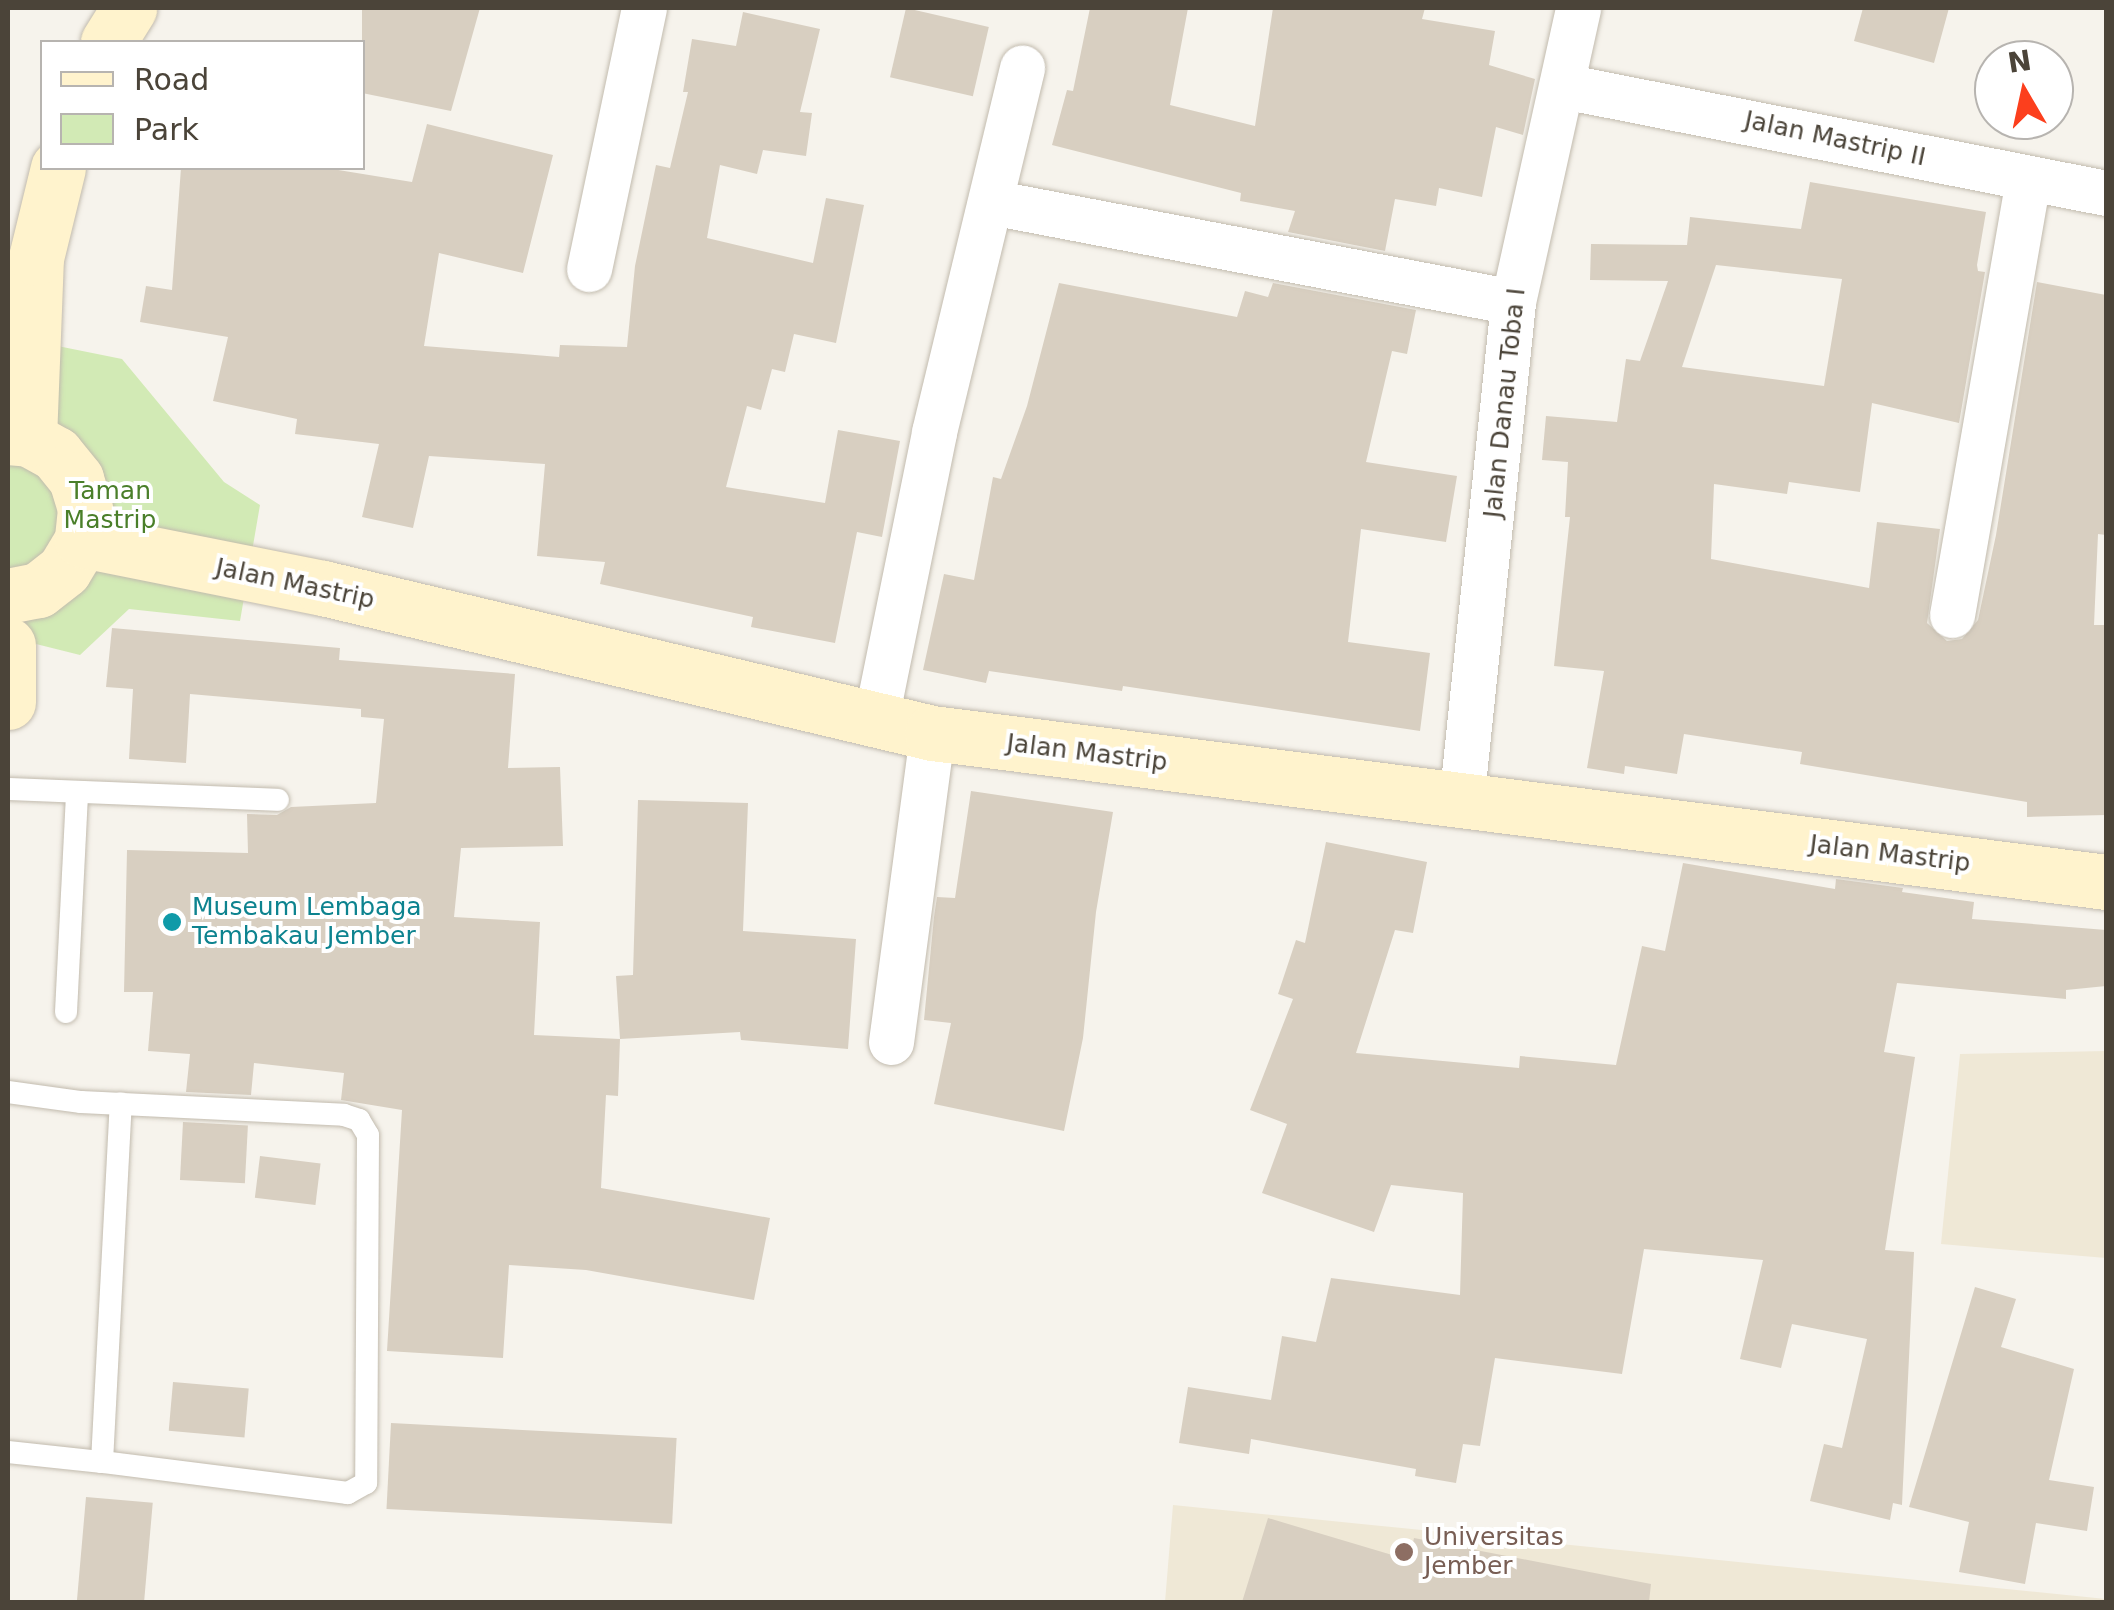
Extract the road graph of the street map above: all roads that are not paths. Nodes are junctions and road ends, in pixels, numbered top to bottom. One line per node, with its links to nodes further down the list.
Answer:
1 (129, 8): 4 (main road)
2 (644, 8): 11 (street)
3 (1578, 8): 6 (street, Jalan Danau Toba I)
4 (109, 40)
5 (1022, 66): 10 (street)
6 (1563, 86): 8 (street, Jalan Mastrip II); 12 (street, Jalan Danau Toba I)
7 (58, 170): 13 (main road)
8 (2028, 179): 9 (street, Jalan Mastrip II); 16 (street)
9 (2106, 193)
10 (991, 202): 12 (street); 19 (street)
11 (589, 269)
12 (1513, 302): 24 (street, Jalan Danau Toba I)
13 (18, 438): 14 (main road)
14 (82, 540): 15 (main road); 19 (main road, Jalan Mastrip)
15 (8, 596)
16 (1952, 615)
17 (8, 645): 18 (main road)
18 (8, 702)
19 (876, 718): 20 (main road, Jalan Mastrip)
20 (932, 733): 24 (main road, Jalan Mastrip); 27 (street)
21 (8, 790): 22 (lane)
22 (77, 795): 23 (lane); 26 (lane)
23 (278, 800)
24 (1461, 803): 25 (main road, Jalan Mastrip)
25 (2106, 882)
26 (66, 1012)
27 (891, 1042)
28 (8, 1092): 29 (lane)
29 (122, 1104): 31 (lane); 31 (lane)
30 (8, 1452): 31 (lane)
31 (102, 1462)

